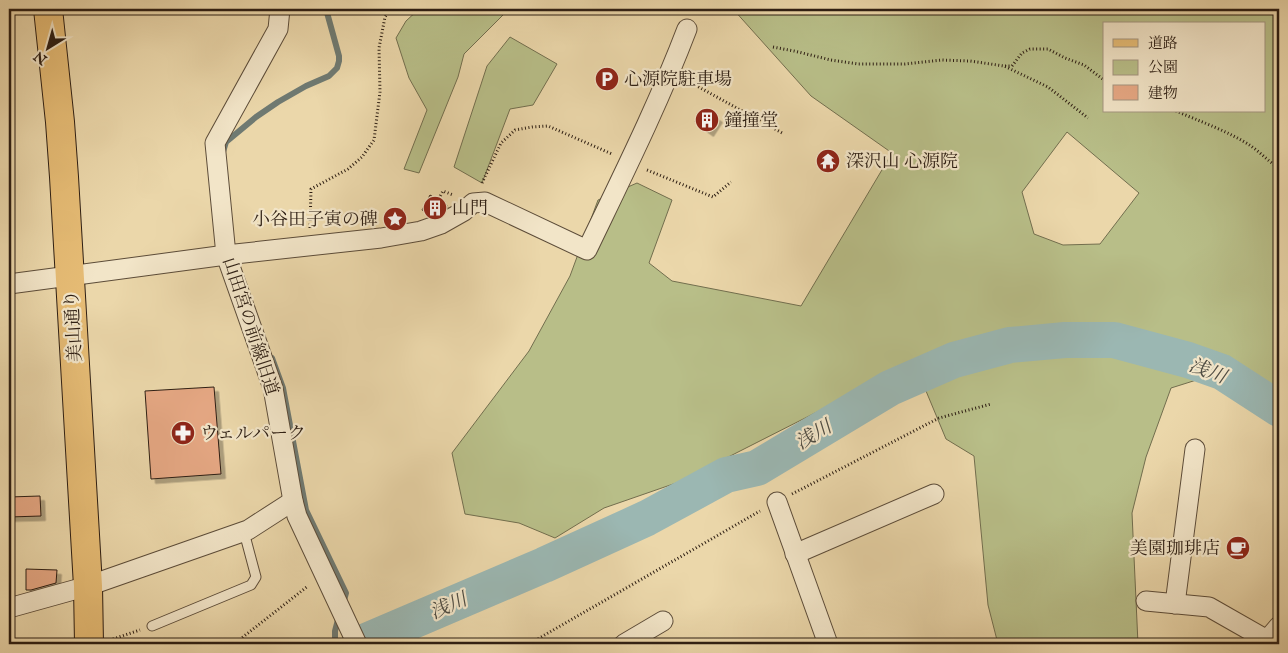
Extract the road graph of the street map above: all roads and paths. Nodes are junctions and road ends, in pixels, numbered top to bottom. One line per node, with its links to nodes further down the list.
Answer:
1 (48, 9): 18 (main road, 美山通り)
2 (280, 9): 17 (street, 山田宮の前線旧道)
3 (391, 9): 16 (path)
4 (687, 29): 7 (street)
5 (774, 47): 6 (path)
6 (1004, 66): 8 (path); 10 (path)
7 (671, 71): 11 (path); 12 (street)
8 (1103, 79)
9 (1178, 112): 13 (path)
10 (1088, 118)
11 (784, 134)
12 (630, 162): 14 (path); 15 (path); 15 (street)
13 (1279, 168)
14 (731, 182)
15 (473, 203): 16 (street)
16 (309, 246): 17 (street)
17 (233, 254): 18 (street); 23 (street, 山田宮の前線旧道)
18 (70, 275): 19 (street); 28 (main road, 美山通り)
19 (9, 284)
20 (991, 404): 24 (path)
21 (1196, 449): 30 (street)
22 (934, 494): 26 (street)
23 (293, 501): 25 (street); 27 (street, 山田宮の前線旧道)
24 (777, 502): 26 (street); 38 (path)
25 (244, 532): 28 (street); 33 (lane)
26 (795, 554): 40 (street)
27 (324, 573): 36 (path); 37 (street, 山田宮の前線旧道)
28 (88, 586): 31 (street); 35 (main road, 美山通り)
29 (1146, 601): 30 (street)
30 (1175, 604): 34 (street)
31 (9, 608)
32 (663, 621): 39 (street)
33 (152, 626): 35 (path)
34 (1274, 637)
35 (100, 642)
36 (234, 644)
37 (358, 644)
38 (529, 644)
39 (624, 644)
40 (828, 644)

